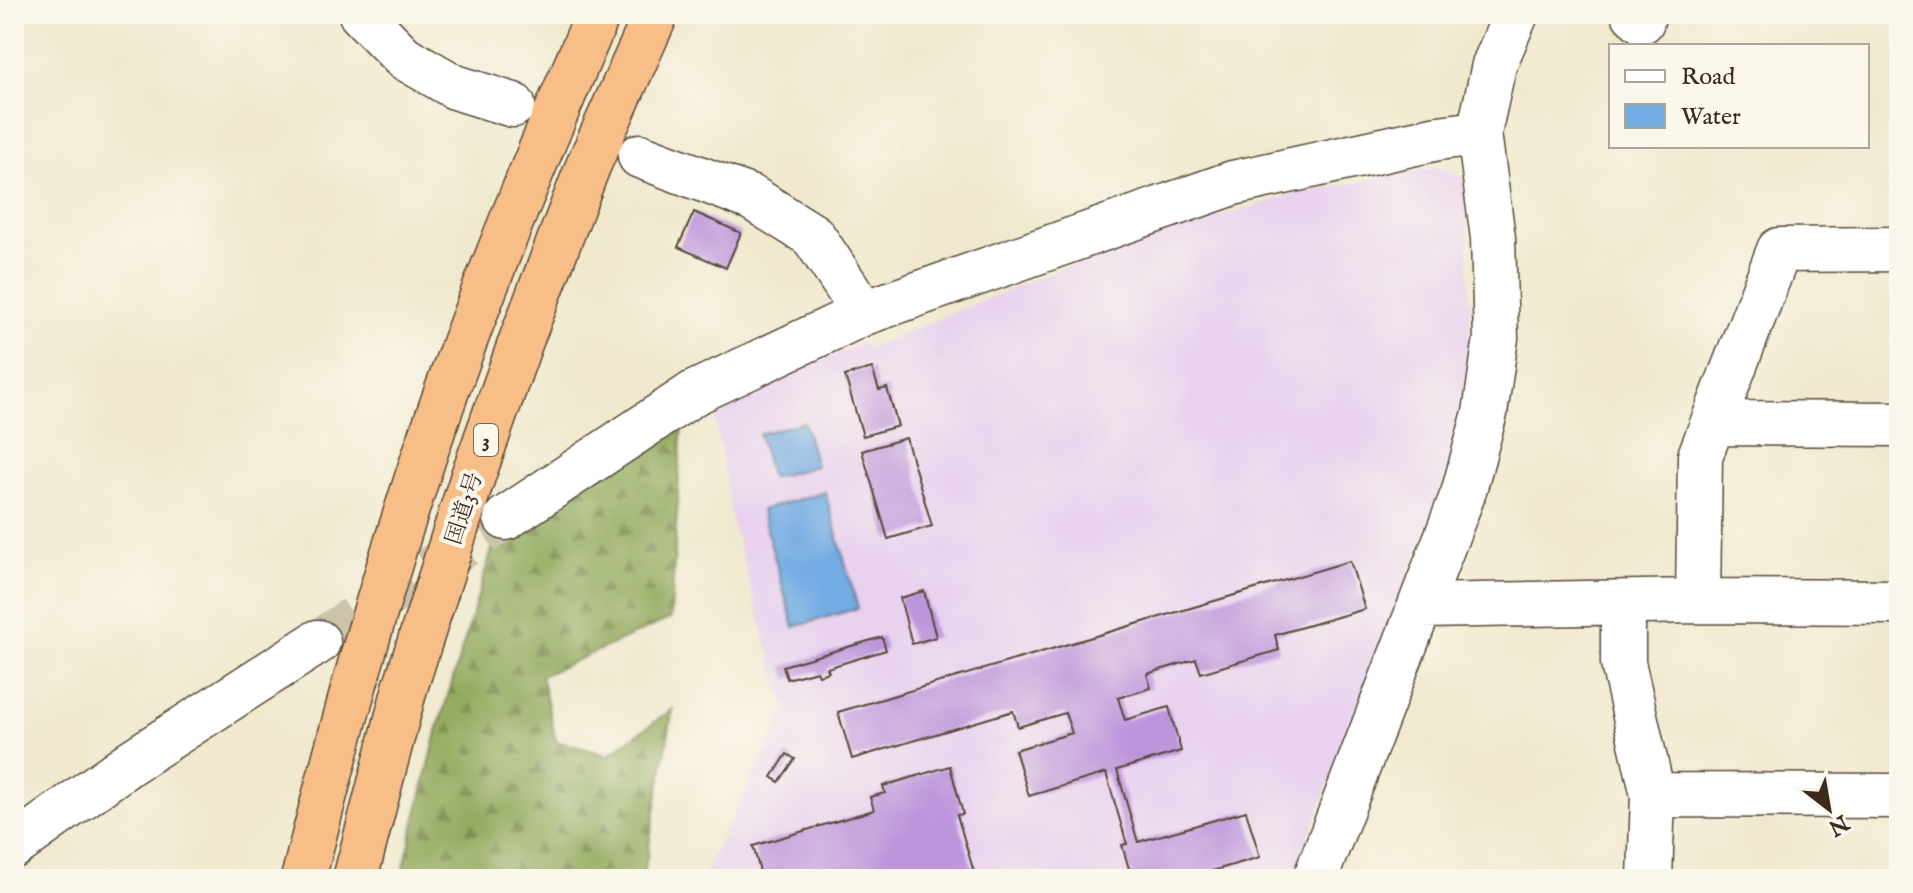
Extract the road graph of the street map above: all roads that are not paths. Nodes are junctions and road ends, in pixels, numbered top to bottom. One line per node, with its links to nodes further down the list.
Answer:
1 (361, 14): 5 (street)
2 (598, 14): 21 (highway)
3 (656, 14): 22 (highway, 国道3号 / 3)
4 (1516, 14): 6 (street)
5 (513, 105)
6 (1479, 133): 9 (street); 16 (street)
7 (640, 156): 9 (street)
8 (1899, 249): 10 (street)
9 (864, 313): 12 (street)
10 (1714, 423): 11 (street); 13 (street)
11 (1899, 424)
12 (506, 518)
13 (1698, 601): 14 (street); 15 (street)
14 (1899, 602)
15 (1623, 604): 16 (street); 18 (street)
16 (1422, 606): 23 (street)
17 (318, 642): 20 (street)
18 (1653, 795): 19 (street); 24 (street)
19 (1899, 796)
20 (14, 846)
21 (303, 879)
22 (355, 879)
23 (1315, 879)
24 (1650, 879)

